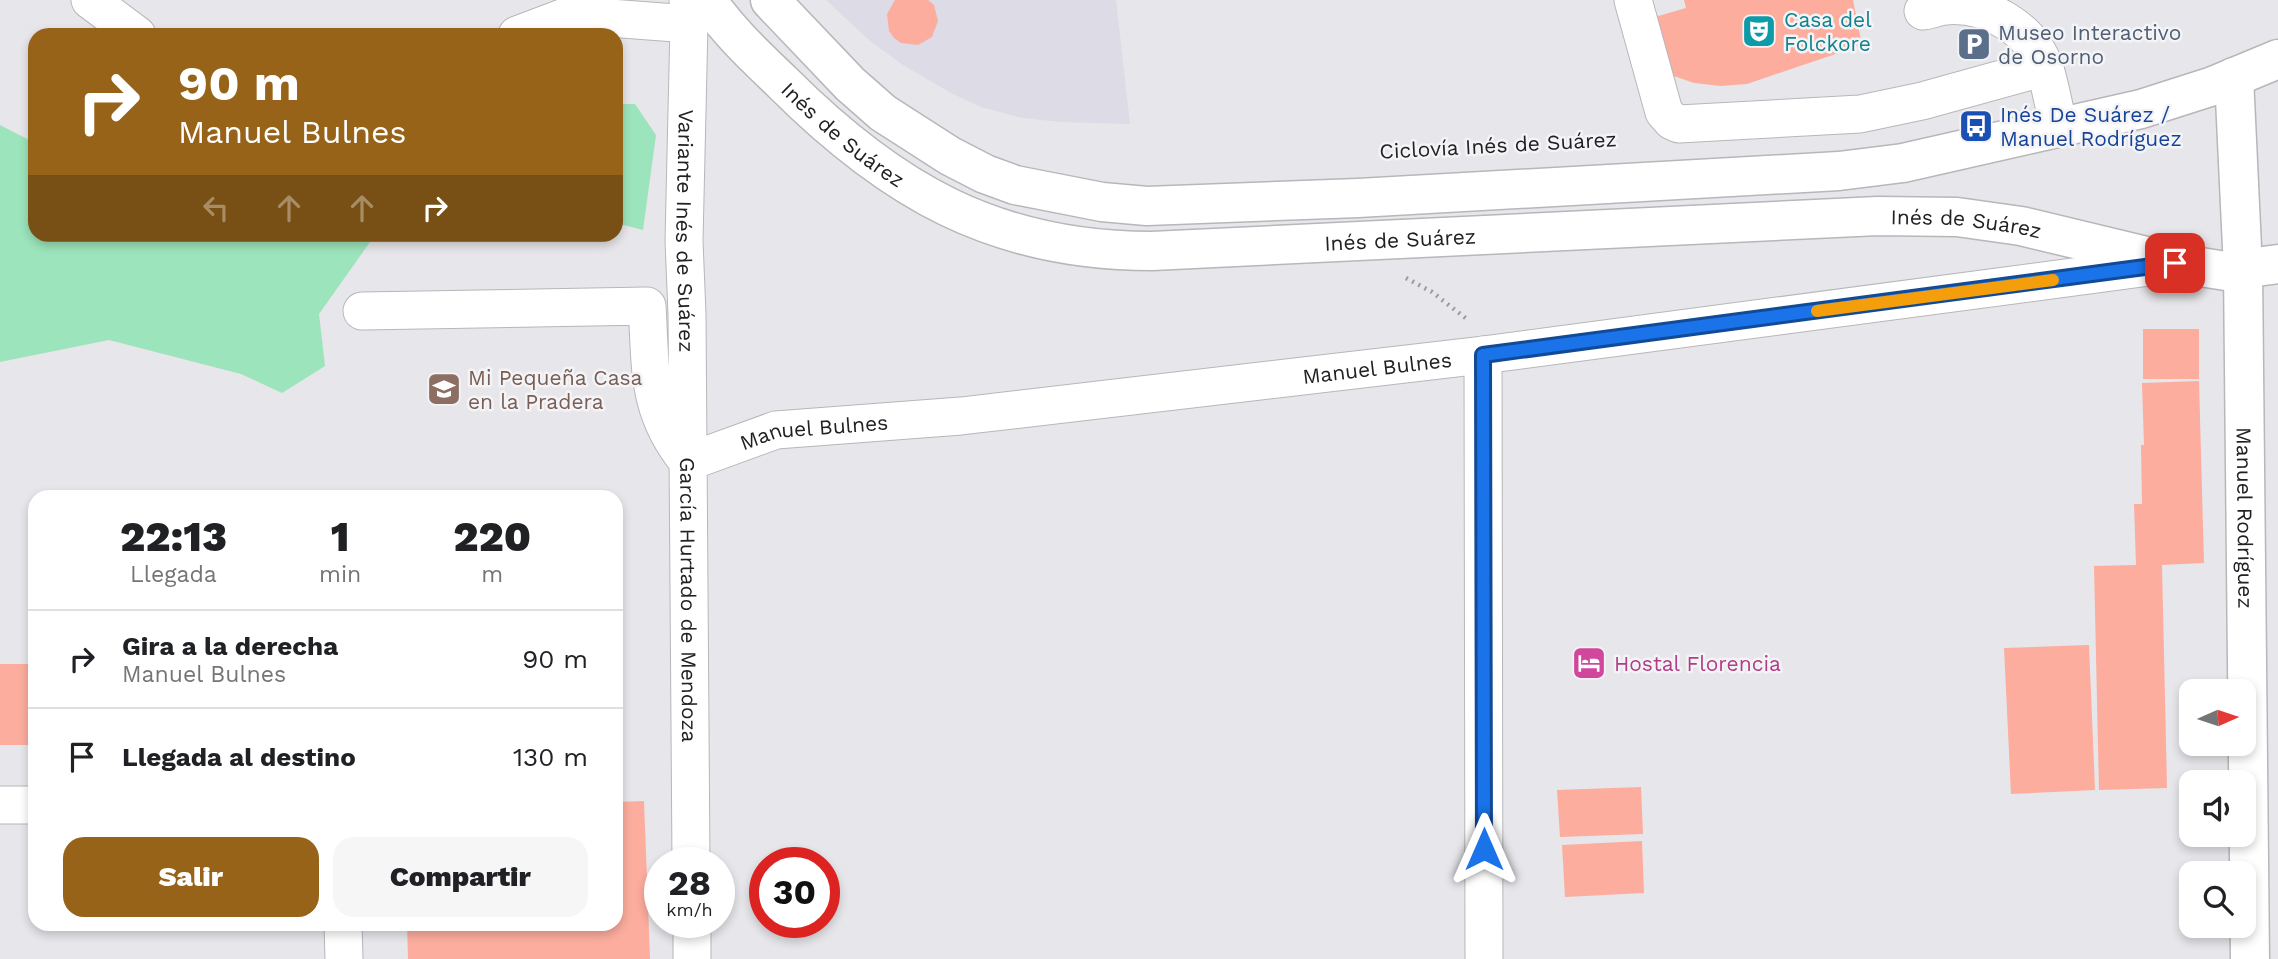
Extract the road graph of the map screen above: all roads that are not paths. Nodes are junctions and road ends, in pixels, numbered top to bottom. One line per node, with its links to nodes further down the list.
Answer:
1 (90, 0): 6 (street)
2 (770, 0): 12 (main road, Inés de Suárez)
3 (1633, 0): 9 (street)
4 (695, 8): 7 (street); 13 (main road, Inés de Suárez); 18 (street, Variante Inés de Suárez)
5 (1923, 11): 9 (street)
6 (128, 28)
7 (536, 28)
8 (2278, 63): 10 (main road, Inés de Suárez)
9 (2045, 67): 11 (street)
10 (2234, 77): 11 (main road, Inés de Suárez); 15 (main road, Manuel Rodríguez)
11 (2059, 128): 12 (main road, Inés de Suárez)
12 (1358, 198): 13 (main road)
13 (1361, 242): 14 (main road, Inés de Suárez)
14 (2175, 263): 15 (main road, Manuel Bulnes); 17 (street, Manuel Bulnes)
15 (2261, 267): 27 (main road, Manuel Rodríguez)
16 (362, 311): 18 (street, García Hurtado de Mendoza)
17 (1483, 355): 18 (street, Manuel Bulnes); 26 (street)
18 (688, 462): 21 (street, García Hurtado de Mendoza)
19 (0, 805): 20 (street)
20 (28, 805)
21 (691, 847)
22 (344, 931): 24 (street)
23 (692, 938): 25 (street)
24 (344, 959)
25 (692, 959)
26 (1484, 959)
27 (2250, 959)

